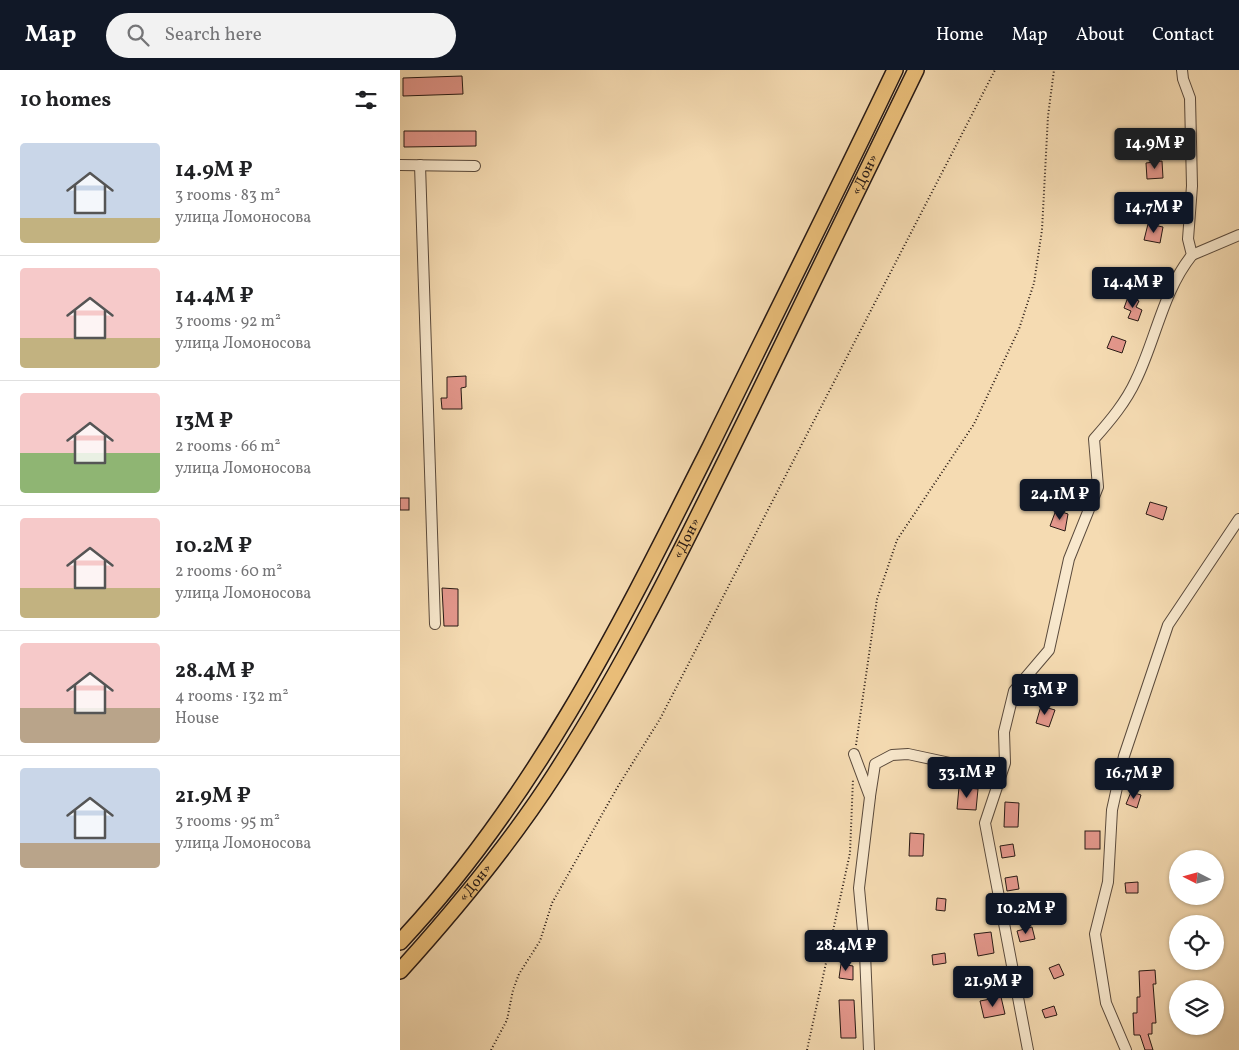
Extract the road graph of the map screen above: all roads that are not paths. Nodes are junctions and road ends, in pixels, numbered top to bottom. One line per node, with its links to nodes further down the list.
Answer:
1 (895, 70): 14 (highway, «Дон»)
2 (916, 70): 15 (highway, «Дон»)
3 (1182, 70): 8 (street)
4 (400, 165): 5 (street)
5 (420, 165): 6 (street); 10 (street)
6 (475, 166)
7 (1239, 235): 8 (street)
8 (1192, 255): 12 (street)
9 (1239, 519): 18 (street)
10 (435, 624)
11 (854, 754): 13 (street)
12 (1001, 774): 13 (street); 17 (street)
13 (870, 797): 16 (street)
14 (400, 942)
15 (400, 971)
16 (869, 1050)
17 (1028, 1050)
18 (1126, 1050)

